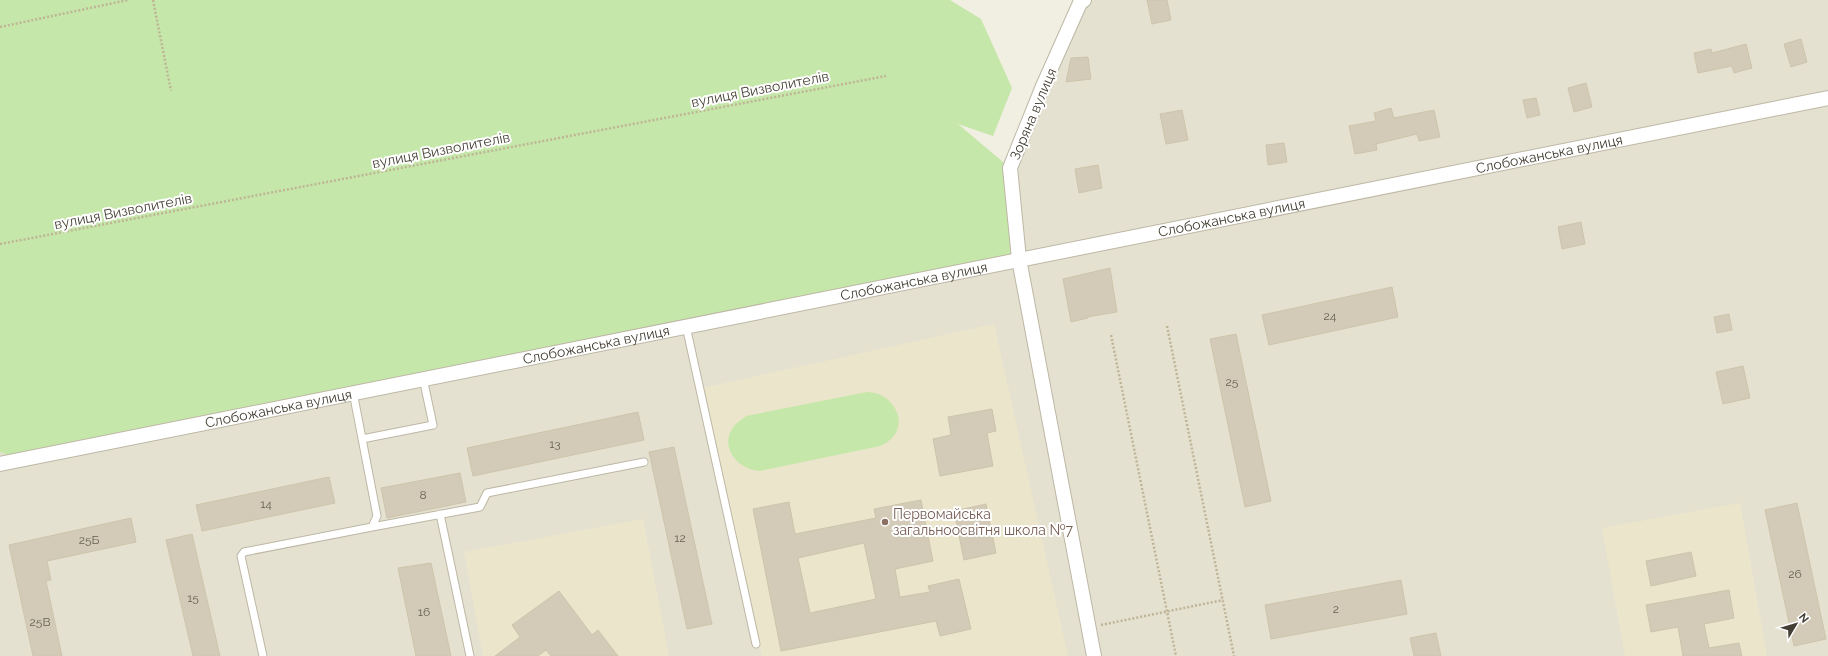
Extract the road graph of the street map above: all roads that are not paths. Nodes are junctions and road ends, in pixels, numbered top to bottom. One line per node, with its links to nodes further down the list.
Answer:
1 (1084, 0): 3 (street, Зоряна вулиця)
2 (1828, 98): 3 (street, Слобожанська вулиця)
3 (1019, 259): 4 (street, Слобожанська вулиця); 17 (street, Зоряна вулиця)
4 (686, 326): 5 (street, Слобожанська вулиця); 14 (lane)
5 (423, 378): 6 (street, Слобожанська вулиця); 7 (lane)
6 (353, 392): 7 (lane); 9 (street, Слобожанська вулиця)
7 (362, 439): 13 (lane)
8 (0, 452): 9 (street)
9 (20, 460): 11 (street, Слобожанська вулиця)
10 (644, 462): 12 (lane)
11 (0, 464)
12 (440, 514): 13 (lane); 16 (lane)
13 (372, 527): 15 (lane)
14 (756, 644)
15 (263, 656)
16 (470, 656)
17 (1094, 656)

